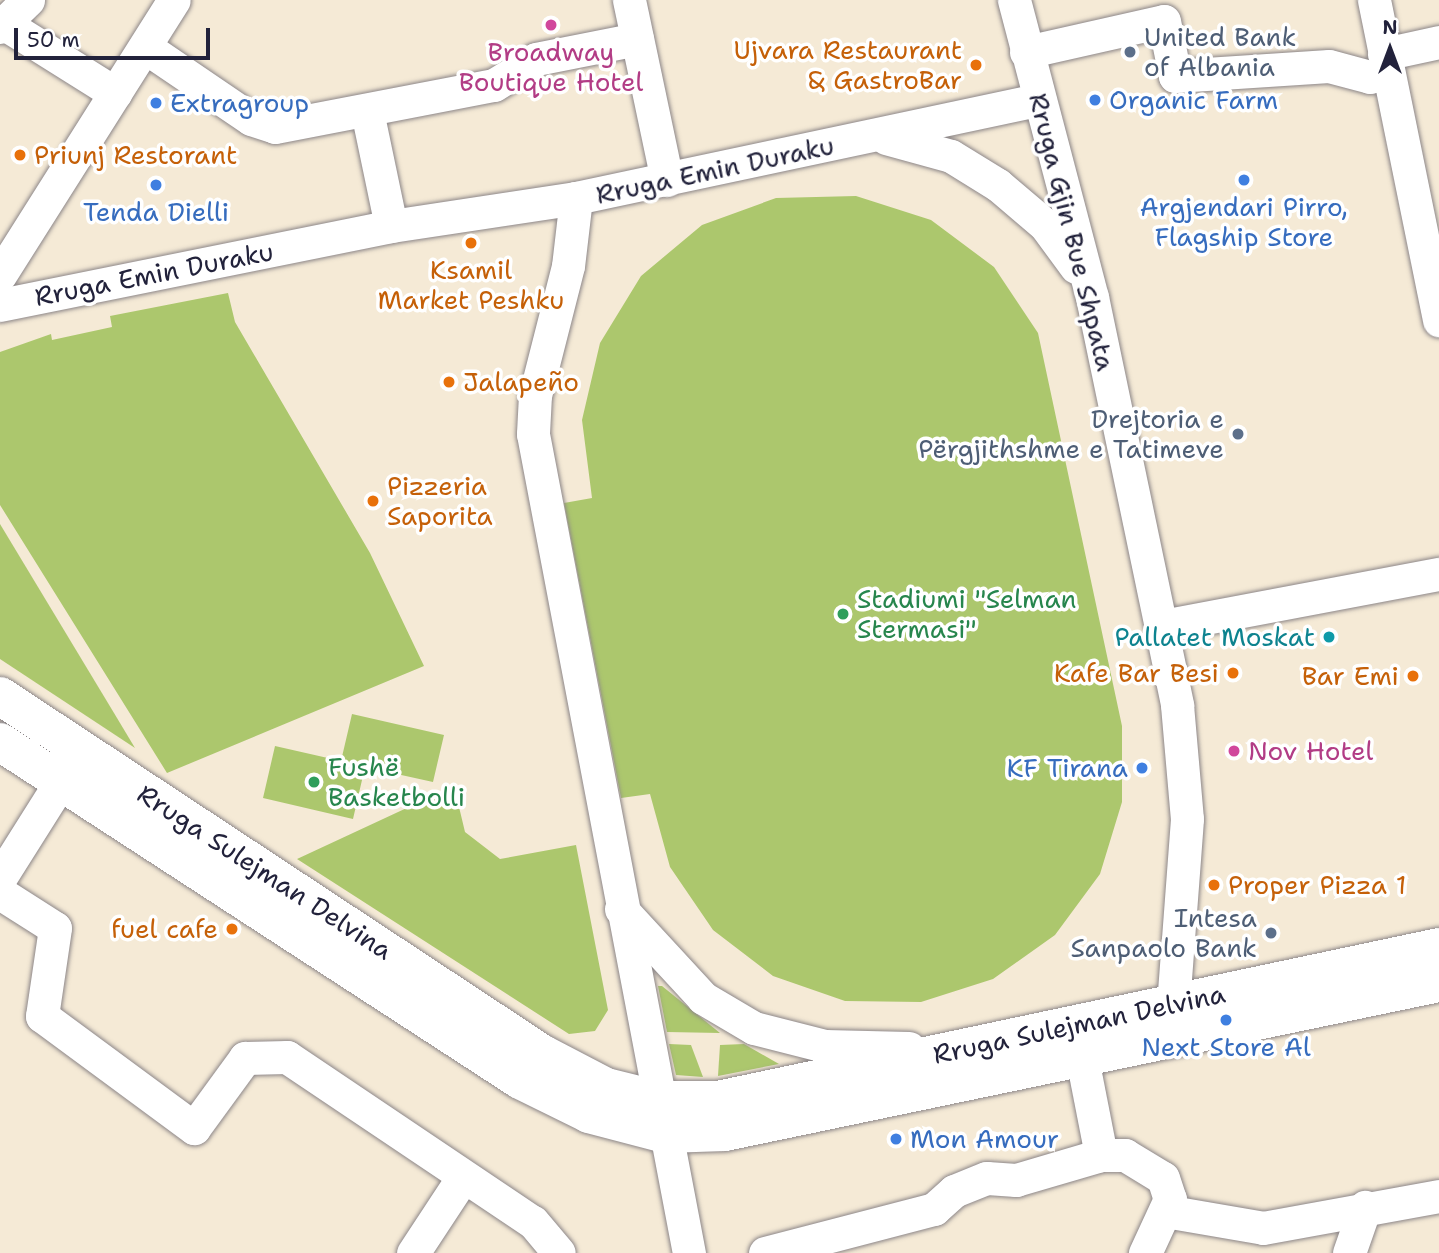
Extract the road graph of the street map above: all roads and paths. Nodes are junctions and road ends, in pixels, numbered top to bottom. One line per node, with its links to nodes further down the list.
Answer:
1 (29, 0): 6 (street)
2 (174, 0): 9 (street)
3 (629, 0): 7 (street)
4 (1014, 0): 10 (street, Rruga Gjin Bue Shpata)
5 (1374, 0): 11 (street)
6 (1, 23): 12 (street)
7 (637, 39): 14 (street); 16 (street)
8 (1439, 42): 11 (street)
9 (145, 47): 12 (street); 14 (street)
10 (1026, 52): 11 (street); 13 (street, Rruga Gjin Bue Shpata)
11 (1386, 64): 22 (street)
12 (115, 93): 19 (street)
13 (1037, 100): 15 (street, Rruga Emin Duraku); 20 (street, Rruga Gjin Bue Shpata)
14 (367, 111): 18 (street)
15 (878, 137): 16 (street, Rruga Emin Duraku); 20 (street)
16 (667, 180): 17 (street, Rruga Emin Duraku)
17 (576, 198): 18 (street, Rruga Emin Duraku); 30 (street)
18 (391, 226): 21 (street, Rruga Emin Duraku)
19 (0, 275)
20 (1092, 297): 24 (street, Rruga Gjin Bue Shpata)
21 (0, 305)
22 (1439, 320)
23 (1439, 574): 24 (street)
24 (1163, 626): 33 (street, Rruga Gjin Bue Shpata)
25 (0, 696): 36 (main road, Rruga Sulejman Delvina)
26 (0, 742): 27 (main road, Rruga Sulejman Delvina)
27 (61, 780): 28 (street); 36 (main road, Rruga Sulejman Delvina)
28 (0, 878)
29 (0, 893): 40 (street)
30 (620, 907): 34 (street); 38 (street)
31 (1439, 947): 33 (main road, Rruga Sulejman Delvina)
32 (1439, 983): 35 (main road, Rruga Sulejman Delvina)
33 (1173, 1004): 34 (main road, Rruga Sulejman Delvina)
34 (1028, 1034): 37 (main road, Rruga Sulejman Delvina)
35 (1082, 1058): 37 (main road, Rruga Sulejman Delvina); 39 (street)
36 (525, 1063): 38 (main road)
37 (721, 1116): 38 (main road)
38 (662, 1117): 47 (street)
39 (1101, 1155): 43 (street); 44 (street)
40 (463, 1177): 45 (street); 46 (street)
41 (1439, 1196): 42 (street)
42 (1365, 1207): 43 (street); 50 (street)
43 (1165, 1211): 49 (street)
44 (837, 1244): 48 (street)
45 (413, 1253)
46 (559, 1253)
47 (690, 1253)
48 (765, 1253)
49 (1145, 1253)
50 (1349, 1253)

